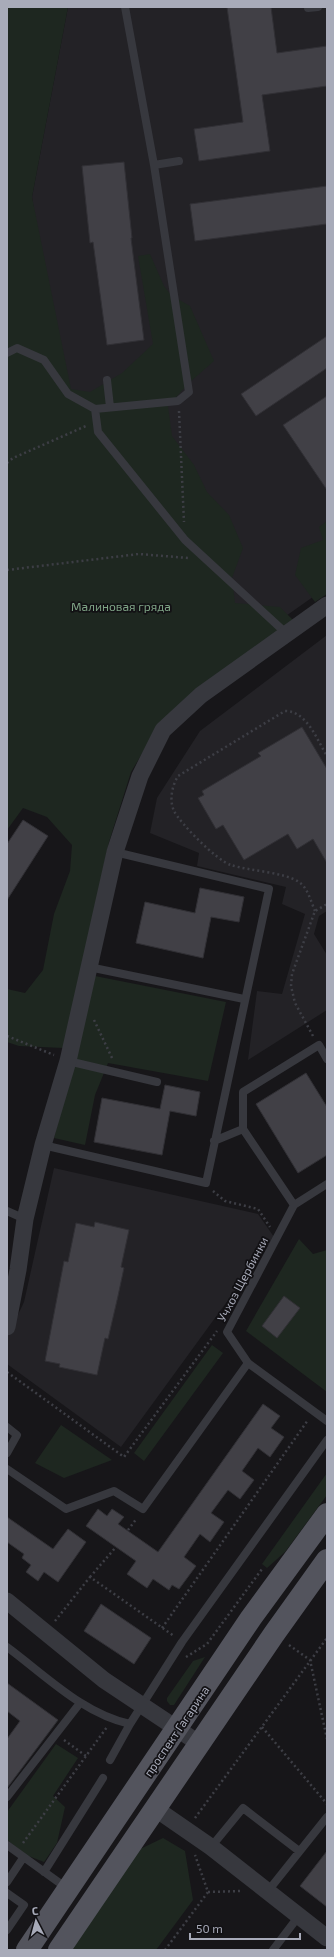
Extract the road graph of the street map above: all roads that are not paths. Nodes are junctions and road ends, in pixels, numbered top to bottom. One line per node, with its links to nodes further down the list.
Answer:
1 (125, 7): 5 (lane)
2 (308, 7): 3 (lane)
3 (318, 7)
4 (179, 161): 5 (lane)
5 (154, 165): 8 (lane)
6 (7, 353): 9 (lane)
7 (107, 380): 8 (lane)
8 (110, 407): 9 (lane)
9 (96, 409): 11 (lane)
10 (327, 605): 11 (street)
11 (287, 634): 12 (street)
12 (115, 852): 13 (street); 14 (lane)
13 (89, 967): 14 (lane); 16 (street)
14 (244, 999): 19 (lane)
15 (327, 1059): 18 (lane)
16 (68, 1061): 17 (lane); 20 (street)
17 (156, 1082)
18 (244, 1129): 19 (lane); 22 (lane)
19 (214, 1142): 20 (lane)
20 (43, 1145): 24 (street)
21 (327, 1184): 22 (lane)
22 (294, 1205): 26 (lane, Учхоз Щербинки)
23 (7, 1211): 24 (lane)
24 (26, 1219): 25 (street)
25 (7, 1327)
26 (248, 1363): 27 (lane); 31 (lane)
27 (327, 1421)
28 (7, 1427): 30 (lane)
29 (327, 1440): 37 (lane)
30 (7, 1453)
31 (7, 1469)
32 (327, 1514): 39 (main road, проспект Гагарина)
33 (327, 1560): 40 (main road)
34 (7, 1601): 37 (street)
35 (7, 1647): 36 (lane)
36 (80, 1703): 38 (lane); 43 (lane)
37 (141, 1704): 38 (lane); 39 (street)
38 (130, 1724): 41 (lane)
39 (178, 1730): 40 (street); 52 (main road, проспект Гагарина)
40 (200, 1744): 44 (main road)
41 (110, 1760)
42 (103, 1778): 50 (lane)
43 (7, 1797)
44 (156, 1810): 47 (street); 59 (main road)
45 (327, 1816): 48 (lane)
46 (7, 1846): 49 (lane)
47 (211, 1847): 48 (lane); 53 (street)
48 (299, 1851): 53 (lane)
49 (22, 1858): 50 (lane); 51 (lane)
50 (44, 1872): 52 (lane)
51 (7, 1882)
52 (69, 1889): 58 (main road, проспект Гагарина)
53 (268, 1891): 55 (street)
54 (7, 1893): 56 (lane)
55 (298, 1917): 57 (street); 60 (lane)
56 (7, 1930)
57 (327, 1938)
58 (27, 1950)
59 (59, 1950)
60 (273, 1950)

